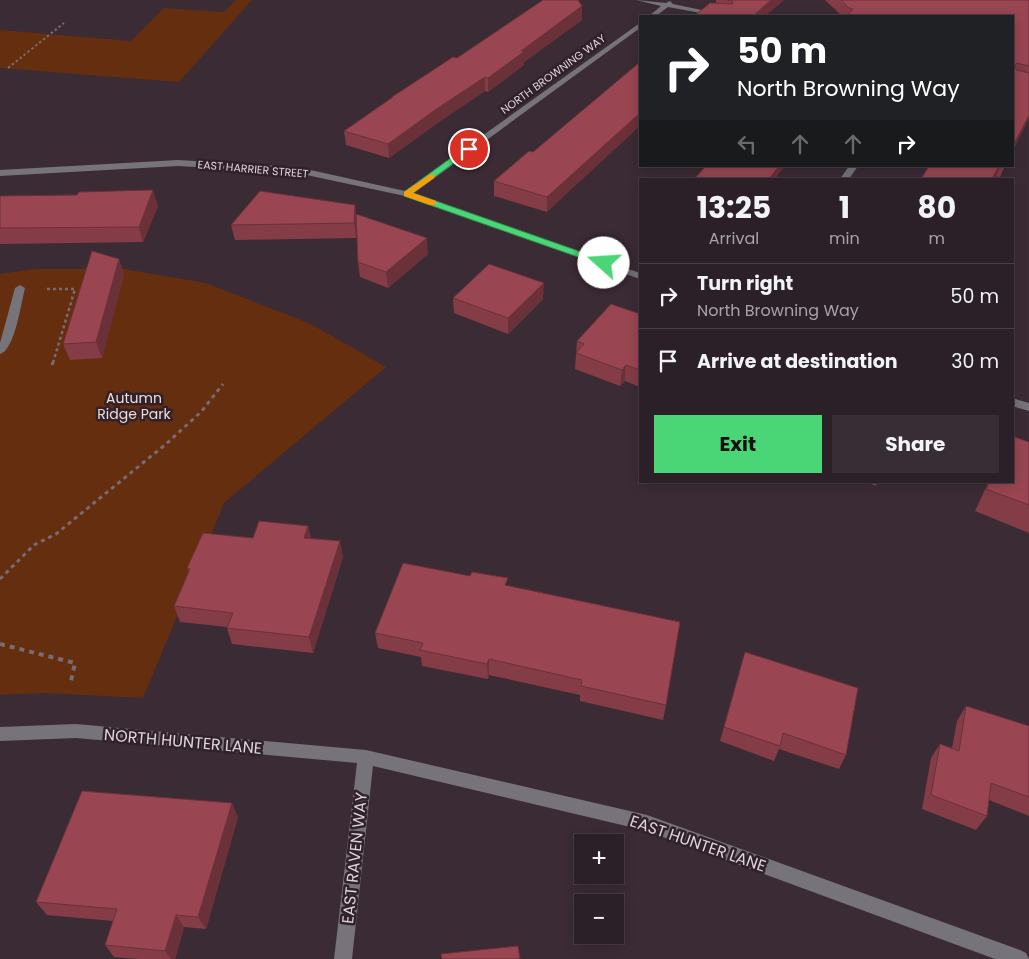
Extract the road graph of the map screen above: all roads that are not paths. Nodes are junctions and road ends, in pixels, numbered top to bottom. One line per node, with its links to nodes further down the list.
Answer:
1 (639, 0): 3 (street)
2 (674, 0): 3 (street)
3 (666, 6): 4 (street); 5 (street)
4 (653, 15)
5 (721, 15)
6 (639, 26): 10 (street, NORTH BROWNING WAY)
7 (853, 167): 9 (street)
8 (0, 173): 10 (street, EAST HARRIER STREET)
9 (845, 178)
10 (407, 194): 11 (street, EAST HARRIER STREET)
11 (639, 276)
12 (20, 288): 13 (street)
13 (0, 351)
14 (1014, 403): 15 (street)
15 (1029, 407)
16 (0, 734): 17 (street, NORTH HUNTER LANE)
17 (366, 757): 18 (street, EAST RAVEN WAY); 19 (street, EAST HUNTER LANE)
18 (343, 959)
19 (1020, 959)

